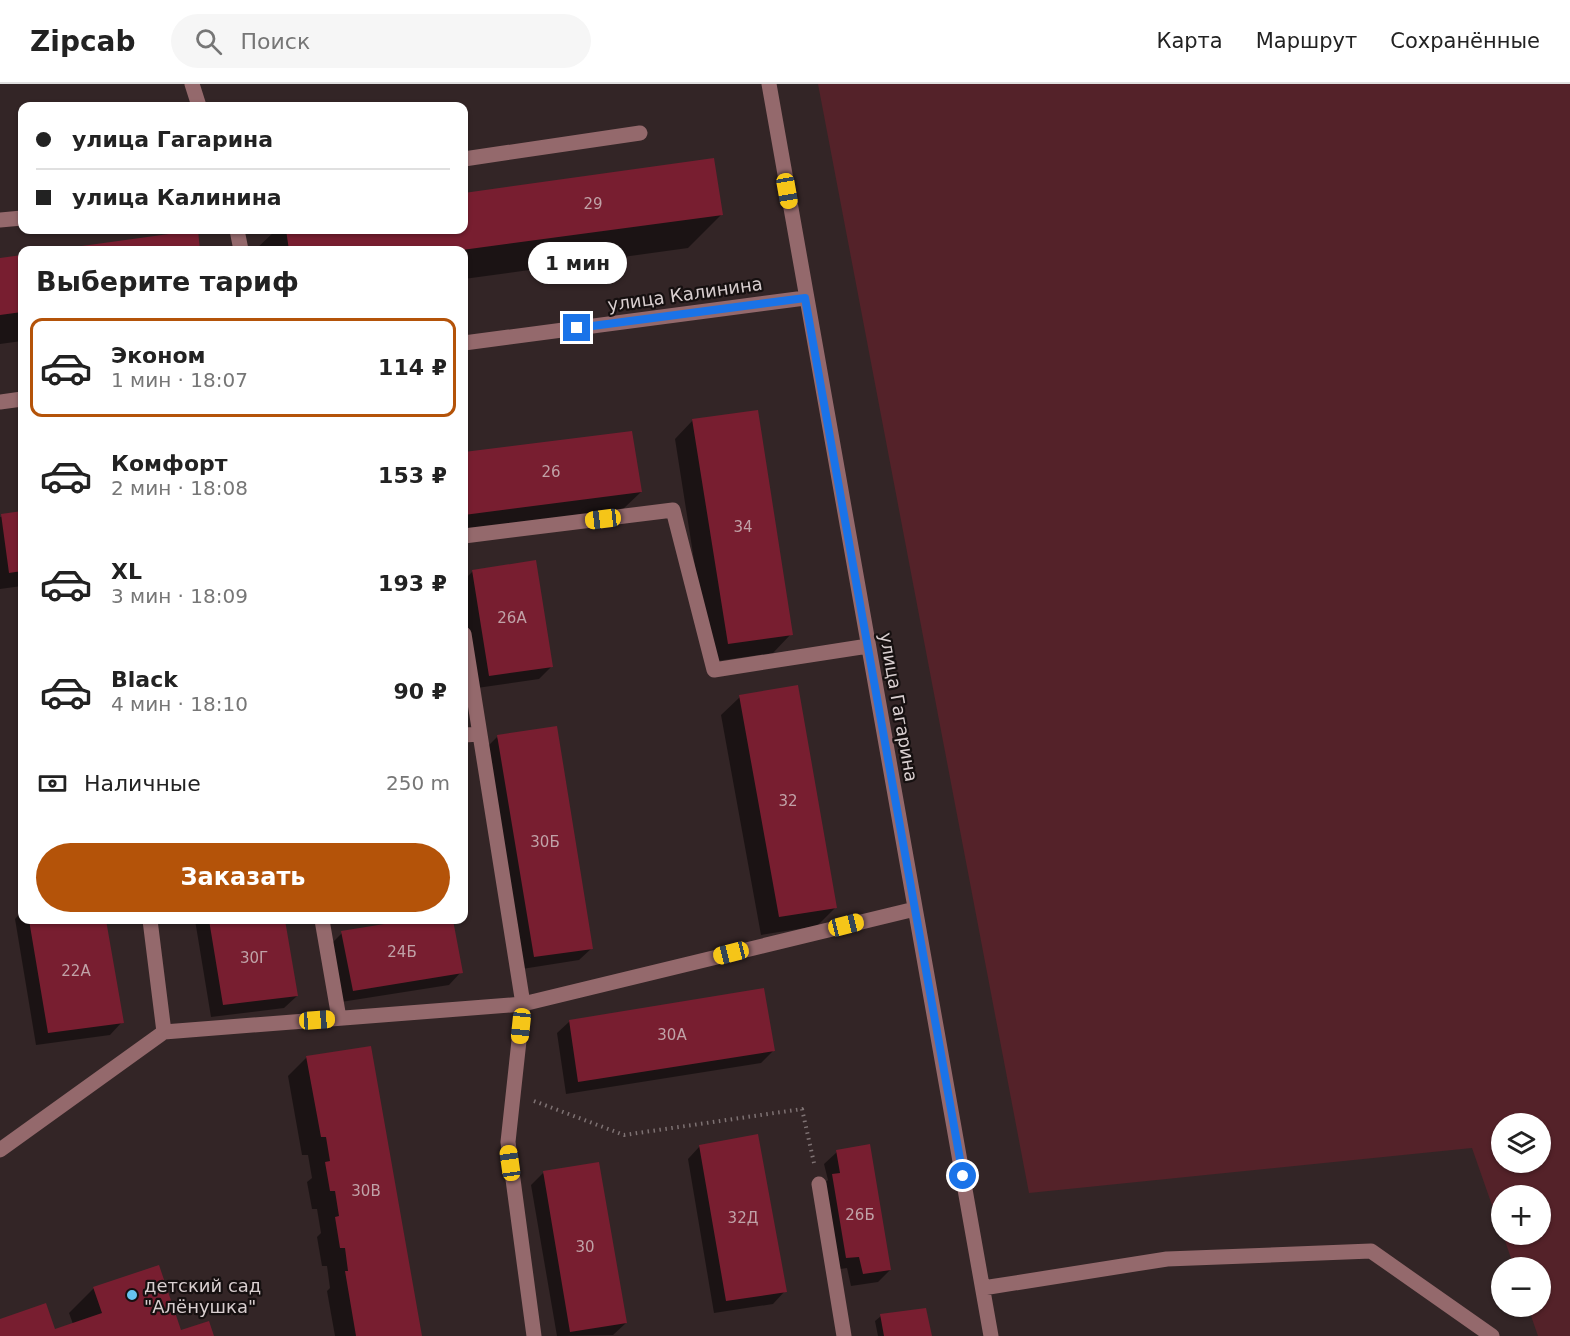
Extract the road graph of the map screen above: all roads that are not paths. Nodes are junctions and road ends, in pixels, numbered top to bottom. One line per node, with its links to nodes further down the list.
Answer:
1 (192, 84): 3 (street)
2 (769, 84): 8 (street, улица Гагарина)
3 (198, 102)
4 (640, 133): 5 (street)
5 (468, 158)
6 (18, 218): 7 (street)
7 (0, 220)
8 (805, 298): 9 (street, улица Калинина); 13 (street, улица Гагарина)
9 (468, 342)
10 (18, 400): 11 (street)
11 (0, 402)
12 (468, 536): 13 (street)
13 (868, 646): 17 (street, улица Гагарина)
14 (468, 660): 15 (street)
15 (480, 734): 16 (street); 20 (street)
16 (468, 735)
17 (915, 909): 20 (street); 25 (street, улица Гагарина)
18 (150, 924): 22 (street)
19 (323, 924): 21 (street)
20 (523, 1004): 21 (street); 26 (street)
21 (339, 1018): 22 (street)
22 (164, 1032): 23 (street)
23 (0, 1150)
24 (819, 1184): 27 (street)
25 (983, 1288): 28 (street, улица Гагарина); 29 (street)
26 (534, 1336)
27 (844, 1336)
28 (991, 1336)
29 (1492, 1336)

